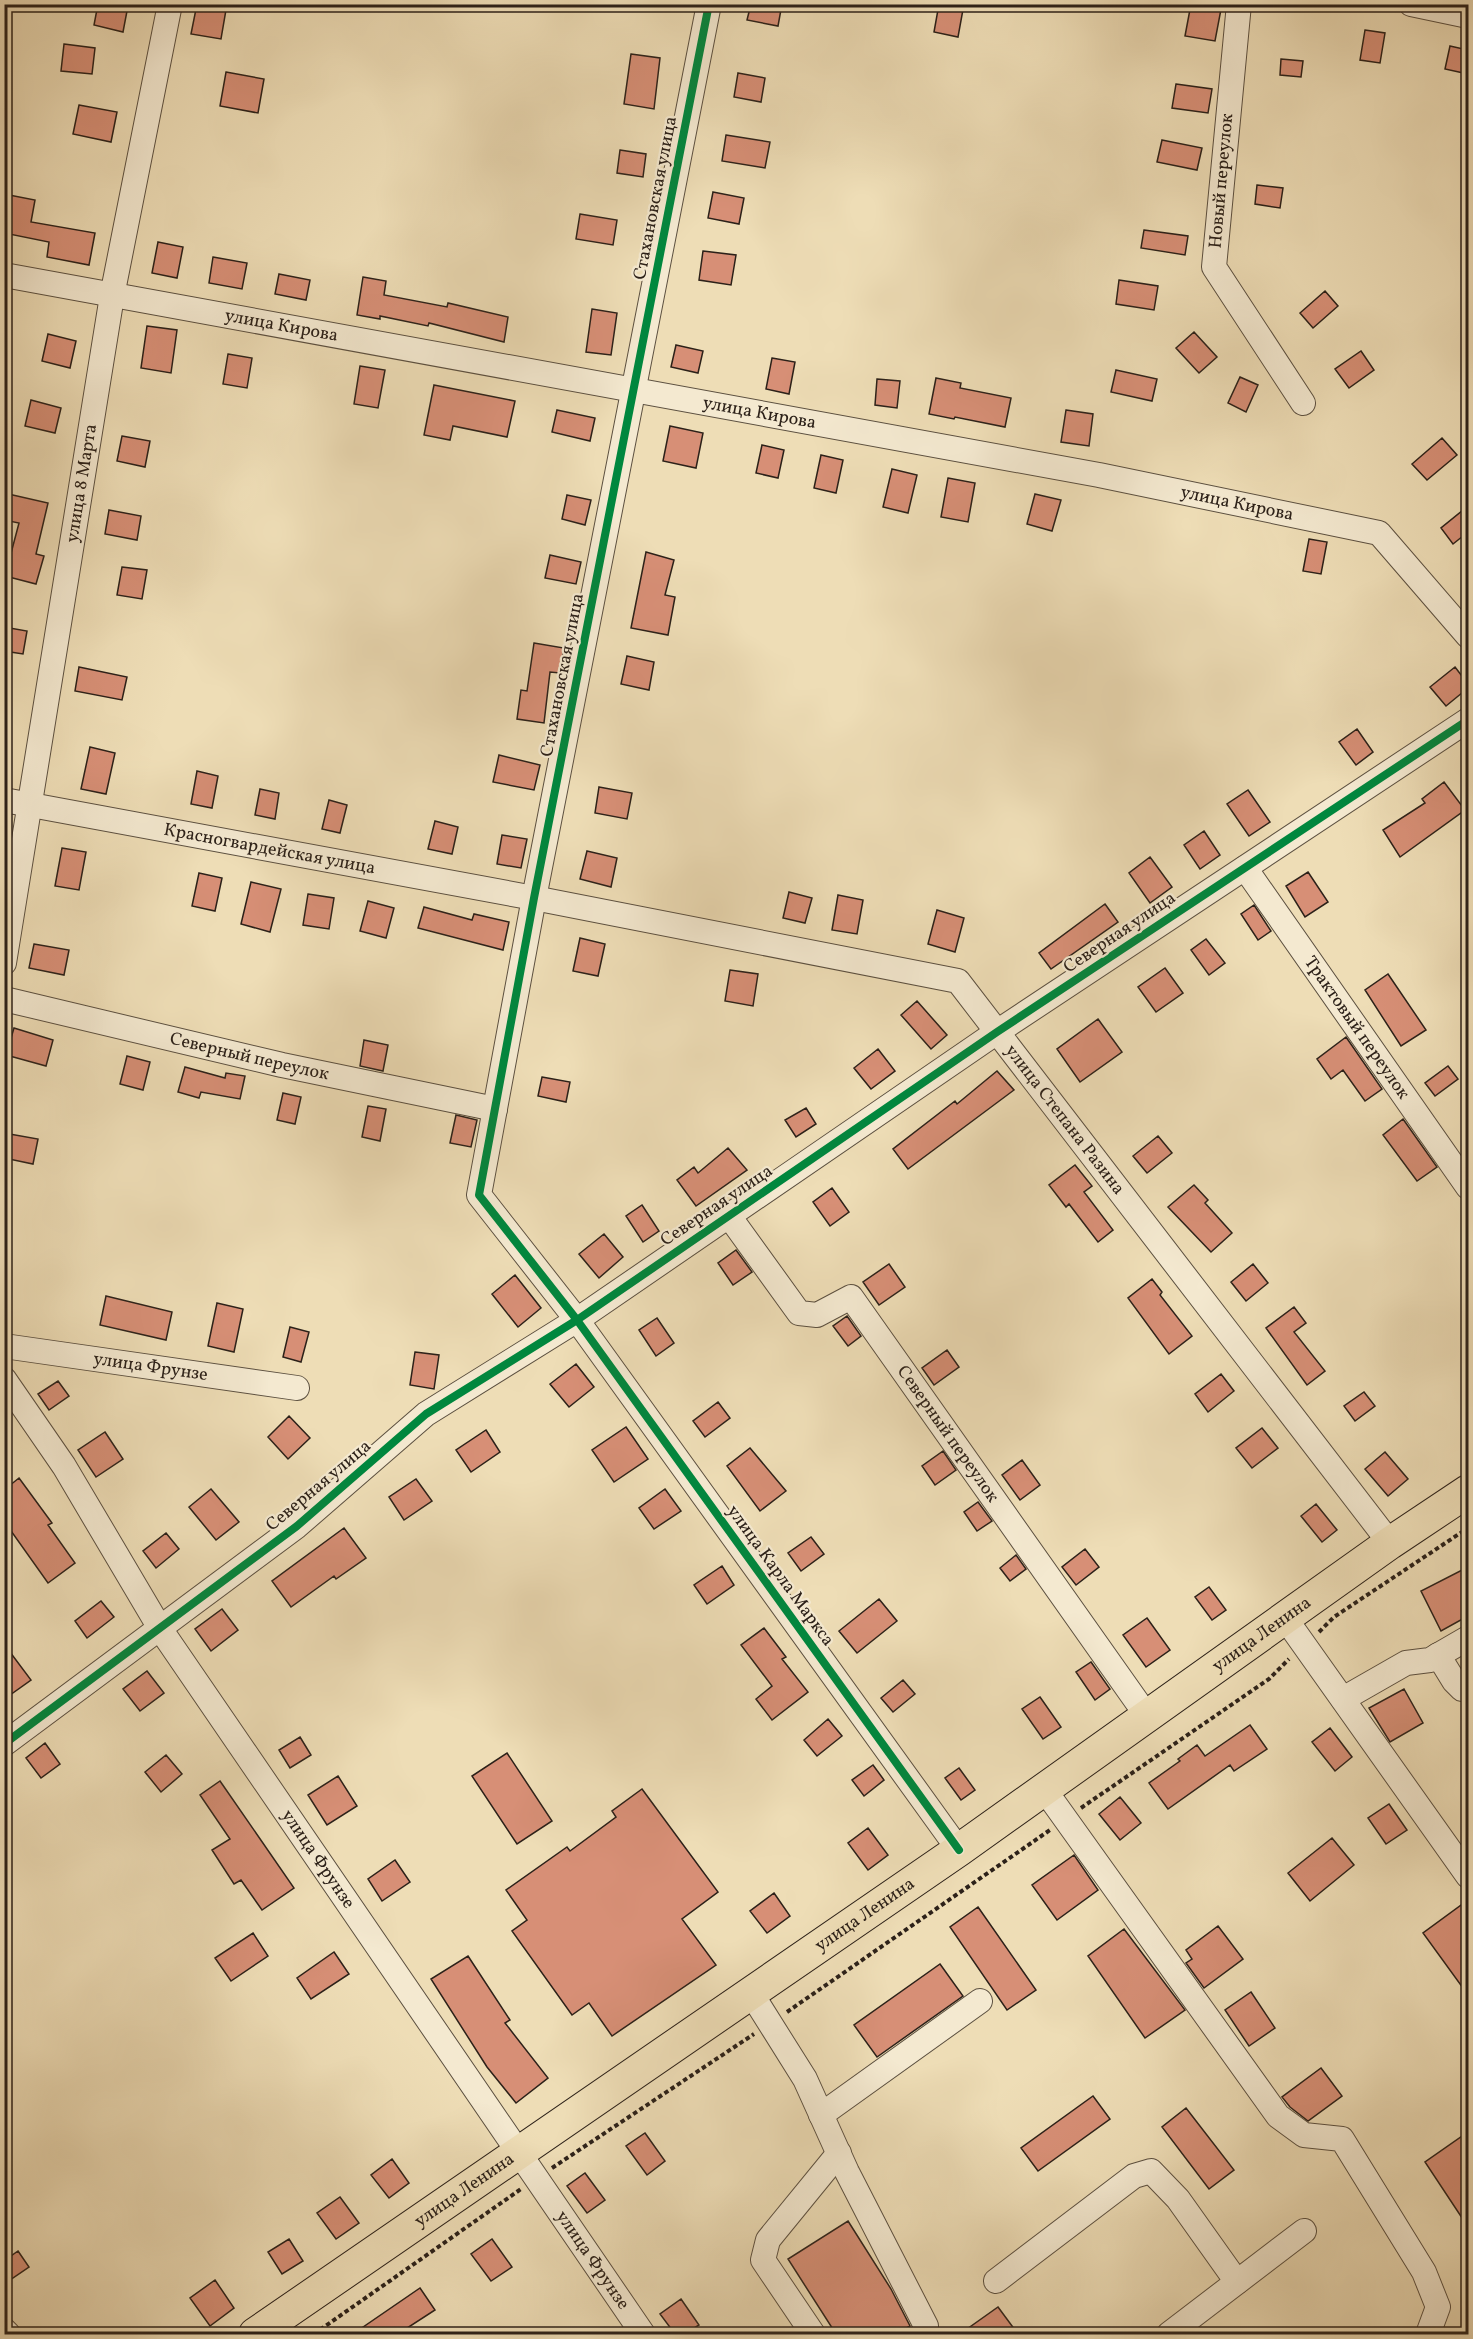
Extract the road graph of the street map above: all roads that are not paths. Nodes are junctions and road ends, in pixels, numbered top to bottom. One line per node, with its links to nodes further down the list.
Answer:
1 (170, 4): 7 (street, улица 8 Марта)
2 (710, 4): 8 (street, Стахановская улица)
3 (1239, 4): 9 (street, Новый переулок)
4 (1411, 4): 5 (street)
5 (1468, 16)
6 (4, 275): 7 (street, улица Кирова)
7 (112, 296): 8 (street, улица Кирова); 13 (street, улица 8 Марта)
8 (634, 390): 10 (street, улица Кирова); 15 (street, Стахановская улица)
9 (1303, 403)
10 (1468, 636)
11 (1468, 720): 14 (street, Северная улица)
12 (4, 800): 13 (street, Красногвардейская улица)
13 (32, 804): 15 (street, Красногвардейская улица); 16 (street, улица 8 Марта)
14 (1245, 868): 18 (street, Северная улица); 20 (street, Трактовый переулок)
15 (534, 898): 18 (street, улица Степана Разина); 19 (street, Стахановская улица)
16 (4, 963)
17 (4, 999): 19 (street, Северный переулок)
18 (997, 1032): 21 (street, Северная улица); 27 (street, улица Степана Разина)
19 (495, 1109): 22 (street, Стахановская улица)
20 (1468, 1187)
21 (729, 1216): 22 (street, Северная улица); 34 (street, Северный переулок)
22 (577, 1320): 29 (street, Северная улица); 38 (street, улица Карла Маркса)
23 (4, 1346): 25 (street, улица Фрунзе)
24 (4, 1379): 29 (street, улица Фрунзе)
25 (297, 1388)
26 (1468, 1491): 27 (main road, улица Ленина)
27 (1390, 1543): 28 (main road, улица Ленина)
28 (1285, 1618): 33 (street); 34 (main road, улица Ленина)
29 (161, 1630): 35 (street, Северная улица); 43 (street, улица Фрунзе)
30 (1468, 1638): 31 (street)
31 (1438, 1656): 32 (street); 33 (street)
32 (1468, 1686)
33 (1343, 1699): 37 (street)
34 (1147, 1716): 36 (main road, улица Ленина)
35 (4, 1744)
36 (1044, 1789): 38 (main road, улица Ленина); 55 (street)
37 (1460, 1848): 39 (street)
38 (959, 1850): 40 (main road, улица Ленина)
39 (1468, 1876)
40 (751, 1993): 42 (street); 43 (main road, улица Ленина)
41 (980, 2001): 42 (street)
42 (821, 2115): 44 (street)
43 (519, 2151): 51 (main road, улица Ленина); 52 (street, улица Фрунзе)
44 (839, 2153): 48 (street); 53 (street)
45 (1304, 2231): 47 (street)
46 (996, 2281): 47 (street)
47 (1237, 2282): 54 (street)
48 (926, 2326)
49 (4, 2330): 50 (street)
50 (8, 2334)
51 (255, 2334)
52 (643, 2334)
53 (813, 2334)
54 (1169, 2334)
55 (1428, 2334)

